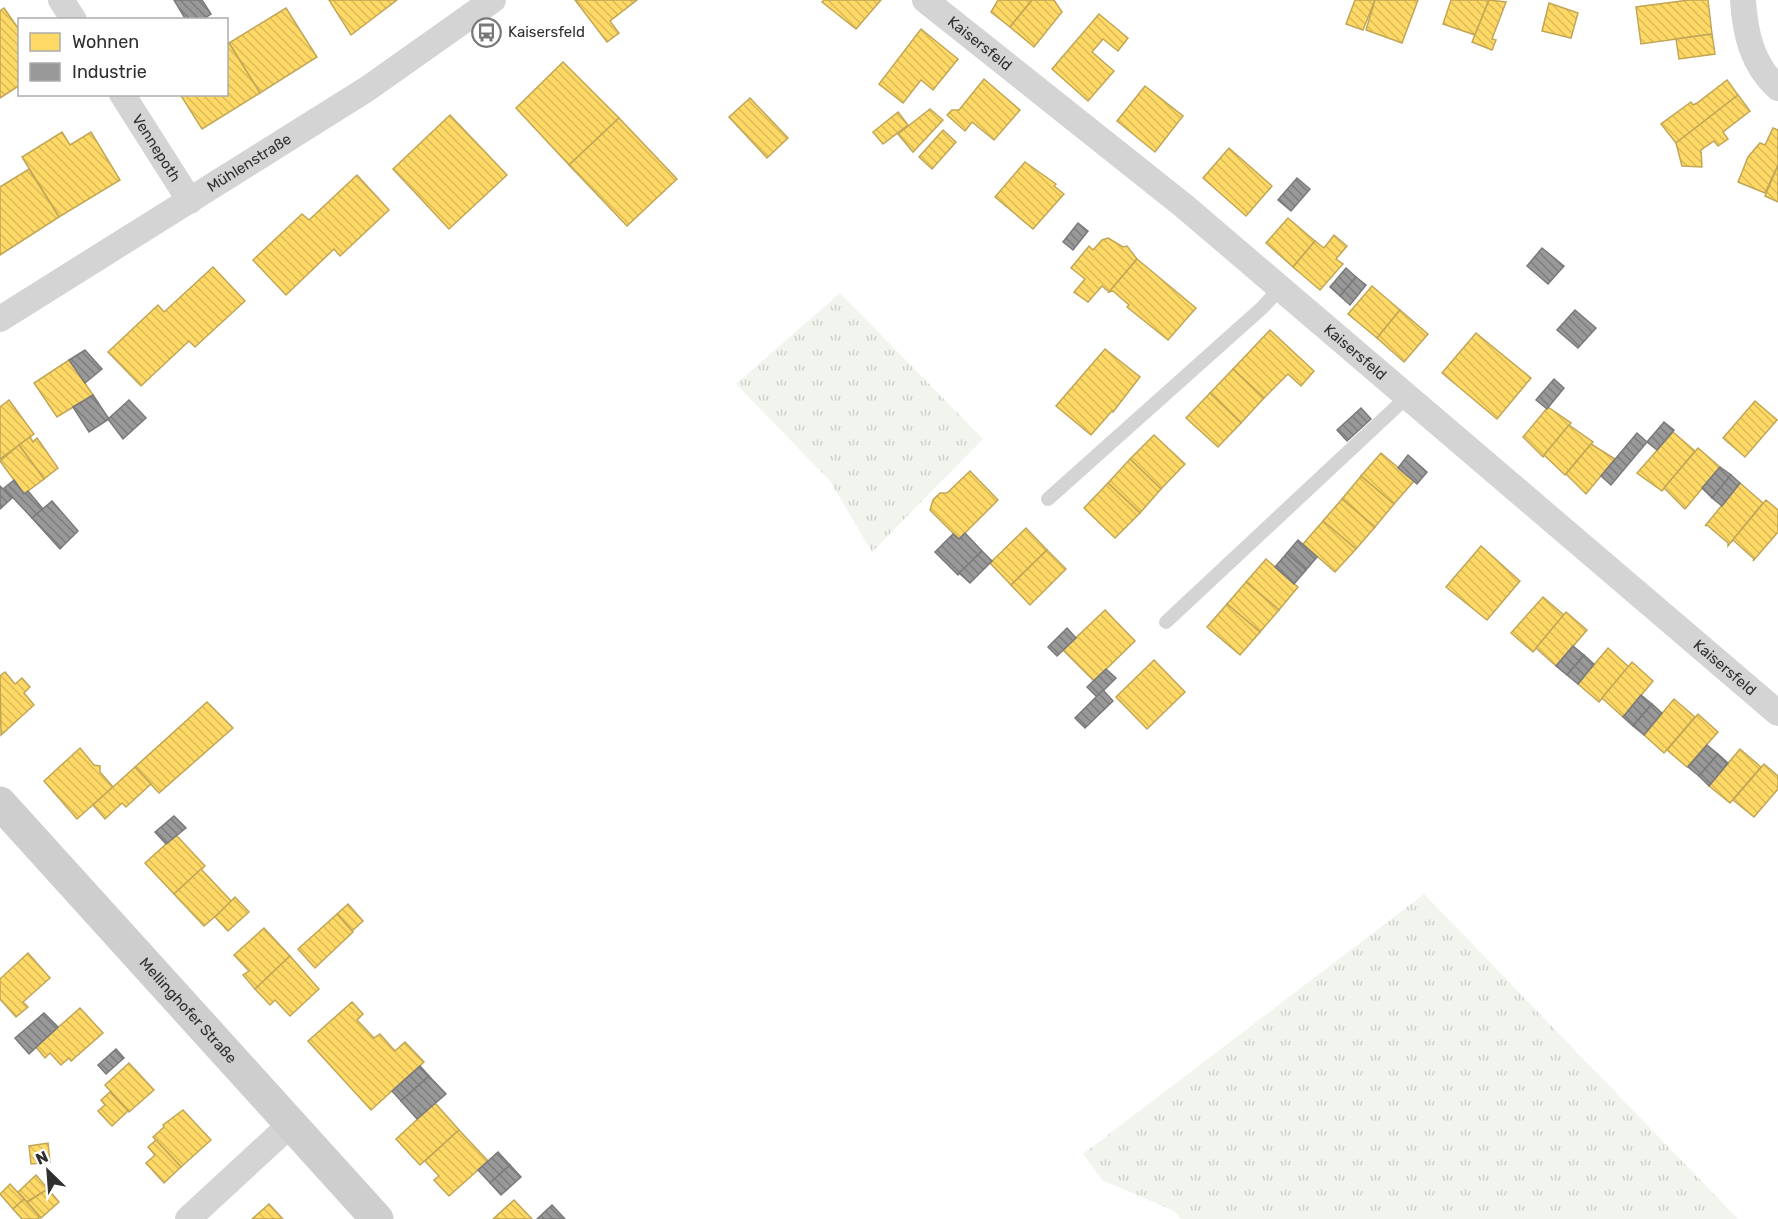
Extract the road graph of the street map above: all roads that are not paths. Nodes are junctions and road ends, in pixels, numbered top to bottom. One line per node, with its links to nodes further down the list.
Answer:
1 (61, 0): 5 (street)
2 (493, 0): 8 (street, Mühlenstraße)
3 (925, 0): 9 (street, Kaisersfeld)
4 (1743, 0): 6 (street)
5 (73, 18)
6 (1778, 88)
7 (123, 96): 8 (street, Vennepoth)
8 (190, 201): 10 (street, Mühlenstraße)
9 (1281, 287): 11 (street, Kaisersfeld); 12 (lane)
10 (0, 319)
11 (1408, 396): 13 (lane); 14 (street, Kaisersfeld)
12 (1048, 499)
13 (1166, 622)
14 (1778, 713)
15 (0, 803): 16 (main road, Mellinghofer Straße)
16 (291, 1124): 17 (street); 18 (main road, Mellinghofer Straße)
17 (188, 1219)
18 (377, 1219)

